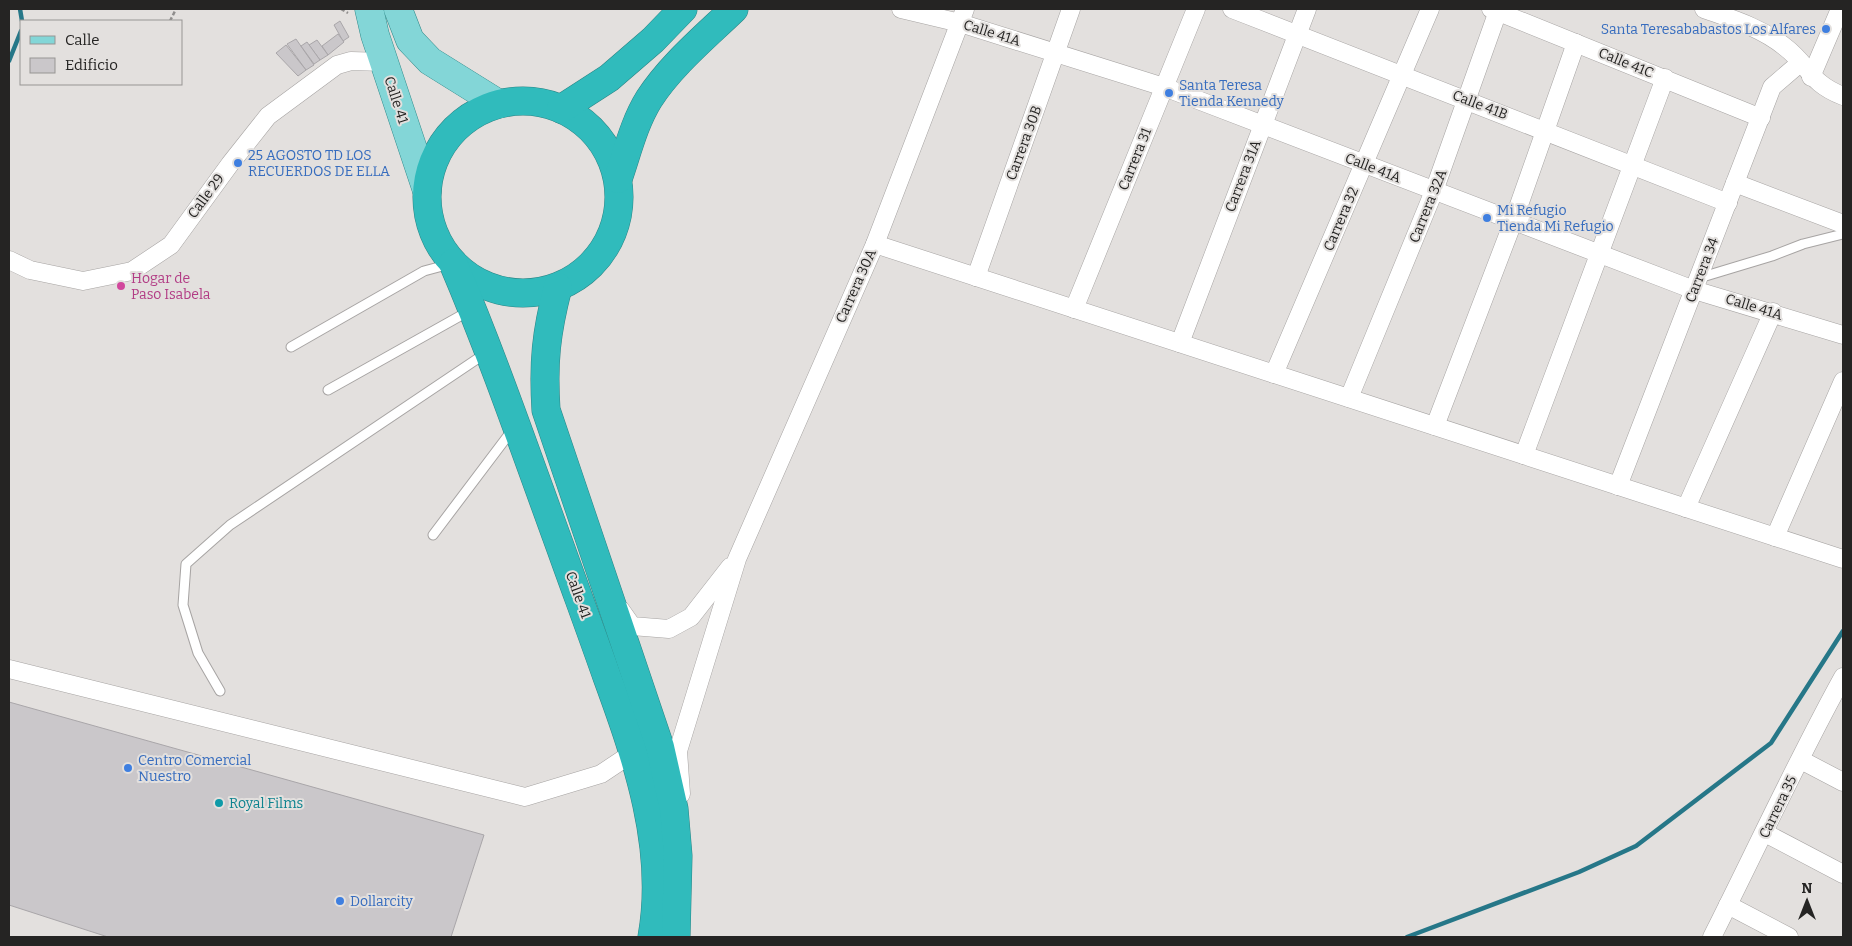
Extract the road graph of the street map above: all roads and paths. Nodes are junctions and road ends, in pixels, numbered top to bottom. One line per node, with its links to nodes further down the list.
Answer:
1 (368, 9): 19 (main road, Calle 41)
2 (398, 9): 27 (main road)
3 (684, 9): 28 (highway)
4 (734, 9): 34 (highway)
5 (901, 9): 15 (street, Calle 41A)
6 (1071, 9): 18 (street, Carrera 30B)
7 (1196, 9): 24 (street, Carrera 31)
8 (1232, 9): 16 (street, Calle 41B)
9 (1307, 9): 16 (street, Carrera 31A)
10 (1430, 9): 21 (street, Carrera 32)
11 (1704, 9): 14 (street)
12 (1840, 9): 22 (street)
13 (1494, 10): 17 (street, Calle 41C); 26 (street, Carrera 32A)
14 (1741, 15): 20 (street)
15 (962, 16): 18 (street, Calle 41A); 42 (street, Carrera 30A)
16 (1298, 34): 21 (street, Calle 41B); 30 (street, Carrera 31A)
17 (1576, 43): 23 (street, Calle 41C); 31 (street)
18 (1056, 53): 24 (street, Calle 41A); 46 (street, Carrera 30B)
19 (384, 62): 36 (main road, Calle 41); 44 (street, Calle 29)
20 (1800, 63): 22 (street); 29 (street, Carrera 34)
21 (1402, 74): 26 (street, Calle 41B); 32 (street, Carrera 32)
22 (1811, 77): 25 (street)
23 (1665, 78): 29 (street, Calle 41C); 33 (street)
24 (1164, 87): 30 (street, Calle 41A); 50 (street, Carrera 31)
25 (1843, 96)
26 (1468, 100): 31 (street, Calle 41B); 37 (street, Carrera 32A)
27 (499, 104): 28 (highway); 36 (highway)
28 (561, 109): 34 (highway)
29 (1761, 118): 35 (street, Carrera 34)
30 (1263, 125): 32 (street, Calle 41A); 53 (street, Carrera 31A)
31 (1546, 130): 33 (street, Calle 41B); 39 (street)
32 (1364, 165): 37 (street, Calle 41A); 56 (street, Carrera 32)
33 (1634, 165): 38 (street, Calle 41B); 43 (street)
34 (618, 179): 48 (highway)
35 (1735, 183): 38 (street, Carrera 34); 40 (street)
36 (426, 191): 45 (highway)
37 (1434, 192): 39 (street, Calle 41A); 59 (street, Carrera 32A)
38 (1728, 203): 47 (street, Carrera 34)
39 (1513, 222): 43 (street, Calle 41A); 61 (street)
40 (1843, 224)
41 (1843, 234): 47 (lane)
42 (875, 244): 46 (street); 67 (street, Carrera 30A)
43 (1600, 254): 47 (street, Calle 41A); 62 (street)
44 (9, 260)
45 (453, 263): 48 (highway); 49 (highway, Calle 41); 54 (lane)
46 (976, 277): 50 (street)
47 (1697, 284): 51 (street, Calle 41A); 63 (street, Carrera 34)
48 (558, 287): 69 (highway)
49 (472, 309): 55 (highway, Calle 41); 58 (lane)
50 (1074, 309): 53 (street)
51 (1772, 312): 52 (street, Calle 41A); 64 (street)
52 (1843, 335)
53 (1180, 343): 56 (street)
54 (291, 347)
55 (488, 352): 60 (highway, Calle 41); 72 (lane)
56 (1274, 374): 59 (street)
57 (1843, 381): 66 (street)
58 (328, 390)
59 (1349, 398): 61 (street)
60 (516, 425): 65 (lane); 73 (highway, Calle 41)
61 (1435, 426): 62 (street)
62 (1524, 456): 63 (street)
63 (1618, 486): 64 (street)
64 (1686, 508): 66 (street)
65 (433, 535)
66 (1775, 537): 68 (street)
67 (737, 559): 69 (street); 78 (street)
68 (1843, 559)
69 (608, 590): 78 (highway)
70 (9, 668): 73 (street)
71 (1841, 687): 74 (street, Carrera 35)
72 (220, 691)
73 (634, 752): 80 (highway, Calle 41)
74 (1801, 760): 75 (street); 76 (street, Carrera 35)
75 (1843, 782)
76 (1765, 833): 77 (street); 79 (street, Carrera 35)
77 (1843, 874)
78 (678, 892): 81 (highway)
79 (1728, 905): 82 (street, Carrera 35); 83 (street)
80 (652, 937)
81 (676, 937)
82 (1712, 937)
83 (1789, 937)

